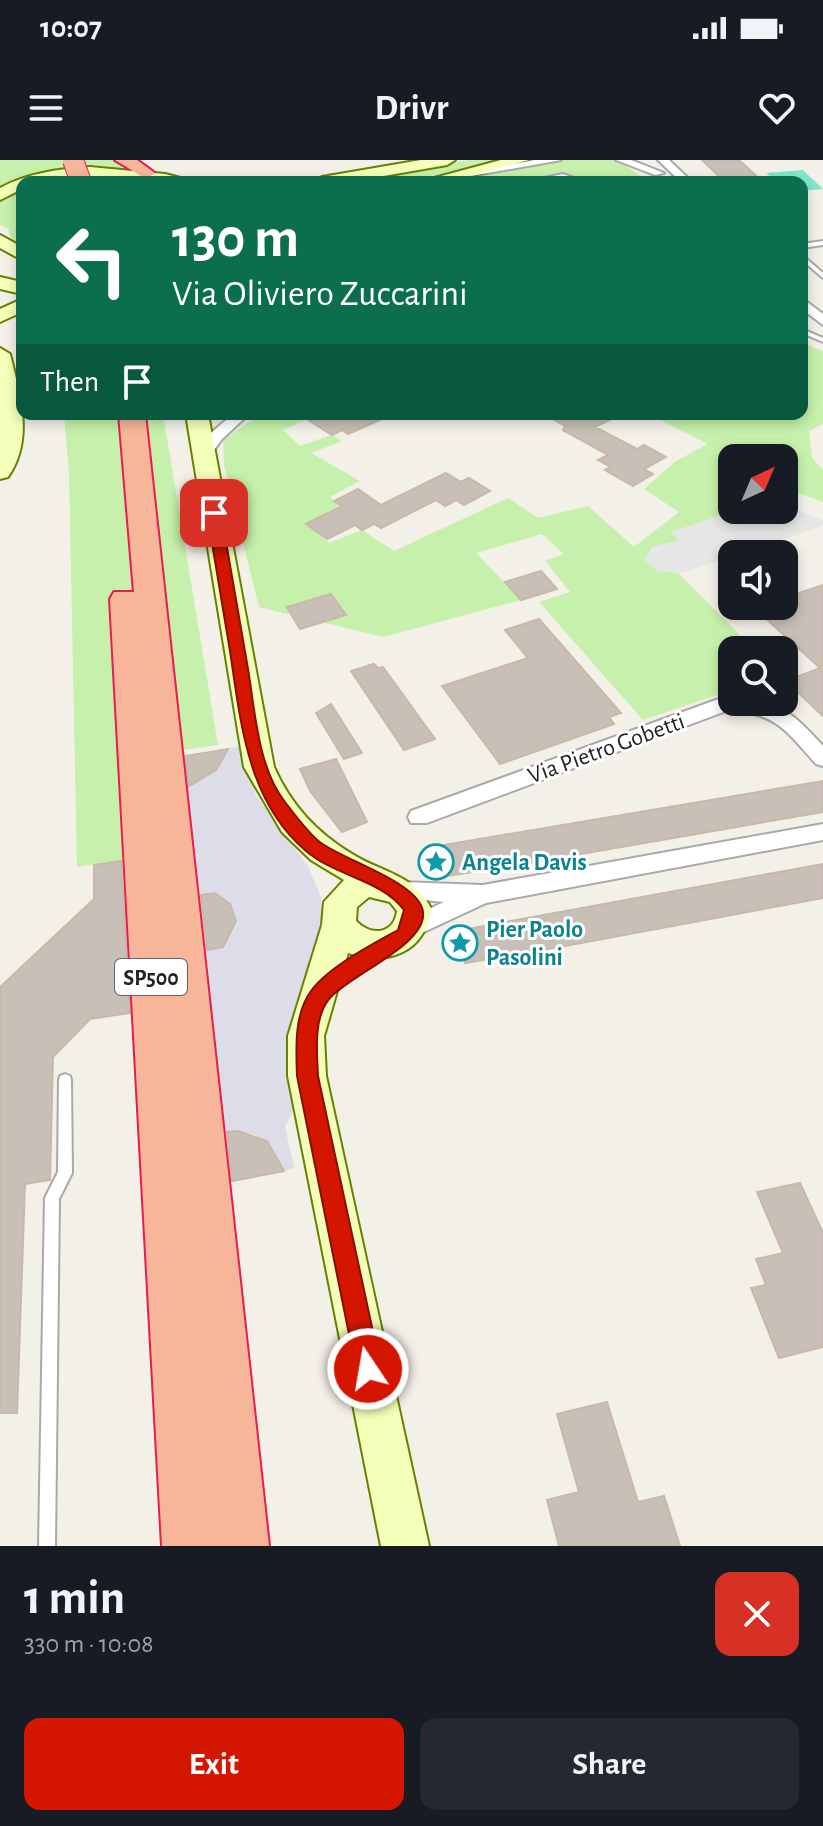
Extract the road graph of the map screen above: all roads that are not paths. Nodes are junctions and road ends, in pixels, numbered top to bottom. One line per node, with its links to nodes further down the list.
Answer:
1 (124, 160): 9 (highway)
2 (447, 160): 14 (main road)
3 (521, 160): 10 (main road)
4 (556, 160): 10 (street)
5 (621, 160): 11 (street)
6 (644, 160): 11 (street)
7 (663, 160): 8 (street)
8 (673, 171): 11 (street)
9 (146, 173): 12 (main road); 13 (main road)
10 (471, 173): 15 (main road)
11 (659, 173)
12 (28, 176)
13 (160, 176)
14 (356, 176)
15 (456, 176)
16 (808, 262): 17 (lane)
17 (823, 276)
18 (812, 298): 19 (street)
19 (823, 321)
20 (0, 354): 25 (main road)
21 (112, 420): 28 (highway, SP500)
22 (132, 420): 28 (highway, SP500)
23 (198, 420): 26 (main road)
24 (235, 420): 26 (street)
25 (5, 440): 27 (main road)
26 (204, 454): 32 (main road)
27 (0, 472)
28 (151, 757): 39 (highway, SP500)
29 (823, 759): 30 (street, Via Pietro Gobetti)
30 (419, 817)
31 (823, 832): 34 (street)
32 (312, 846): 33 (main road); 35 (main road)
33 (390, 888): 34 (street); 35 (main road); 36 (main road)
34 (483, 894): 36 (street)
35 (338, 918): 36 (main road); 37 (main road)
36 (399, 936): 37 (main road)
37 (319, 996): 43 (main road)
38 (65, 1080): 40 (lane)
39 (185, 1191): 41 (highway, SP500); 42 (highway, SP500)
40 (47, 1546)
41 (191, 1546)
42 (240, 1546)
43 (405, 1546)

